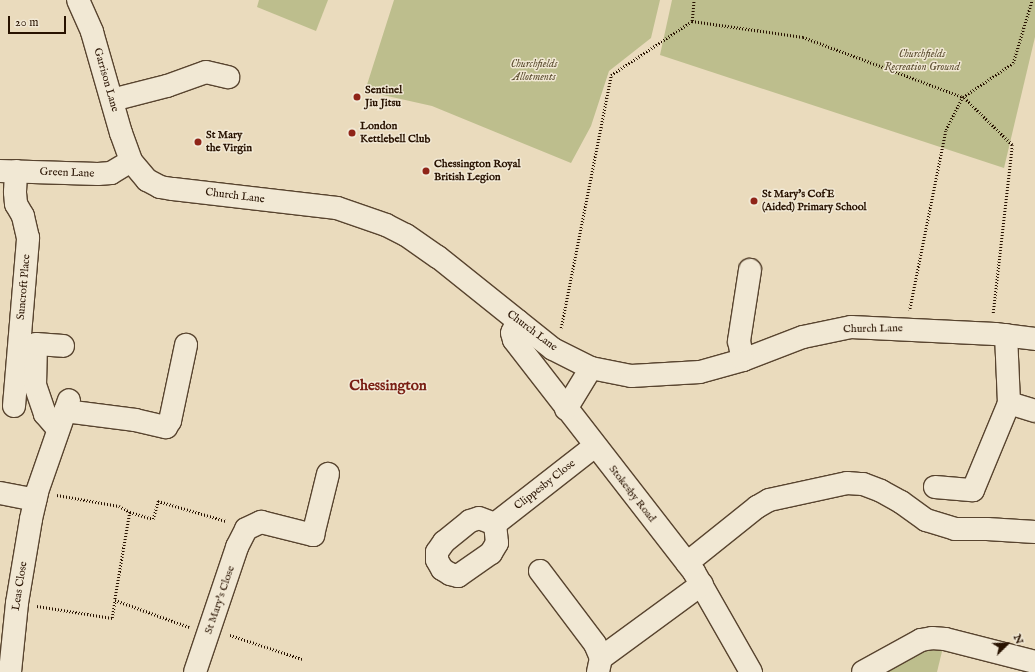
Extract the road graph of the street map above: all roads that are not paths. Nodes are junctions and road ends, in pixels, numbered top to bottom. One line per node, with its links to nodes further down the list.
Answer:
1 (78, 0): 3 (street, Garrison Lane)
2 (228, 77): 3 (street)
3 (112, 100): 4 (street, Garrison Lane)
4 (131, 161): 5 (street, Green Lane); 7 (street, Church Lane)
5 (8, 171): 15 (street, Suncroft Place)
6 (750, 270): 12 (street)
7 (518, 321): 13 (street, Church Lane); 16 (street, Stokesby Road)
8 (998, 334): 9 (street, Church Lane); 12 (street, Church Lane); 14 (street)
9 (1035, 340)
10 (186, 345): 18 (street)
11 (63, 346): 18 (street)
12 (743, 360): 13 (street, Church Lane)
13 (591, 368): 16 (street)
14 (1009, 403): 17 (street); 21 (street)
15 (14, 406)
16 (566, 409): 19 (street, Stokesby Road)
17 (1035, 411)
18 (64, 413): 23 (street, Leas Close)
19 (595, 446): 24 (street, Clippesby Close); 26 (street, Stokesby Road)
20 (328, 474): 32 (street, St Mary's Close)
21 (935, 487)
22 (0, 493): 23 (street)
23 (36, 496): 31 (street, Leas Close)
24 (496, 524)
25 (1035, 532): 26 (street)
26 (687, 563): 28 (street, Stokesby Road)
27 (540, 571): 30 (street)
28 (702, 584): 30 (street); 33 (street, Stokesby Road)
29 (1035, 662): 34 (street)
30 (599, 665)
31 (10, 672)
32 (195, 672)
33 (751, 672)
34 (863, 672)

